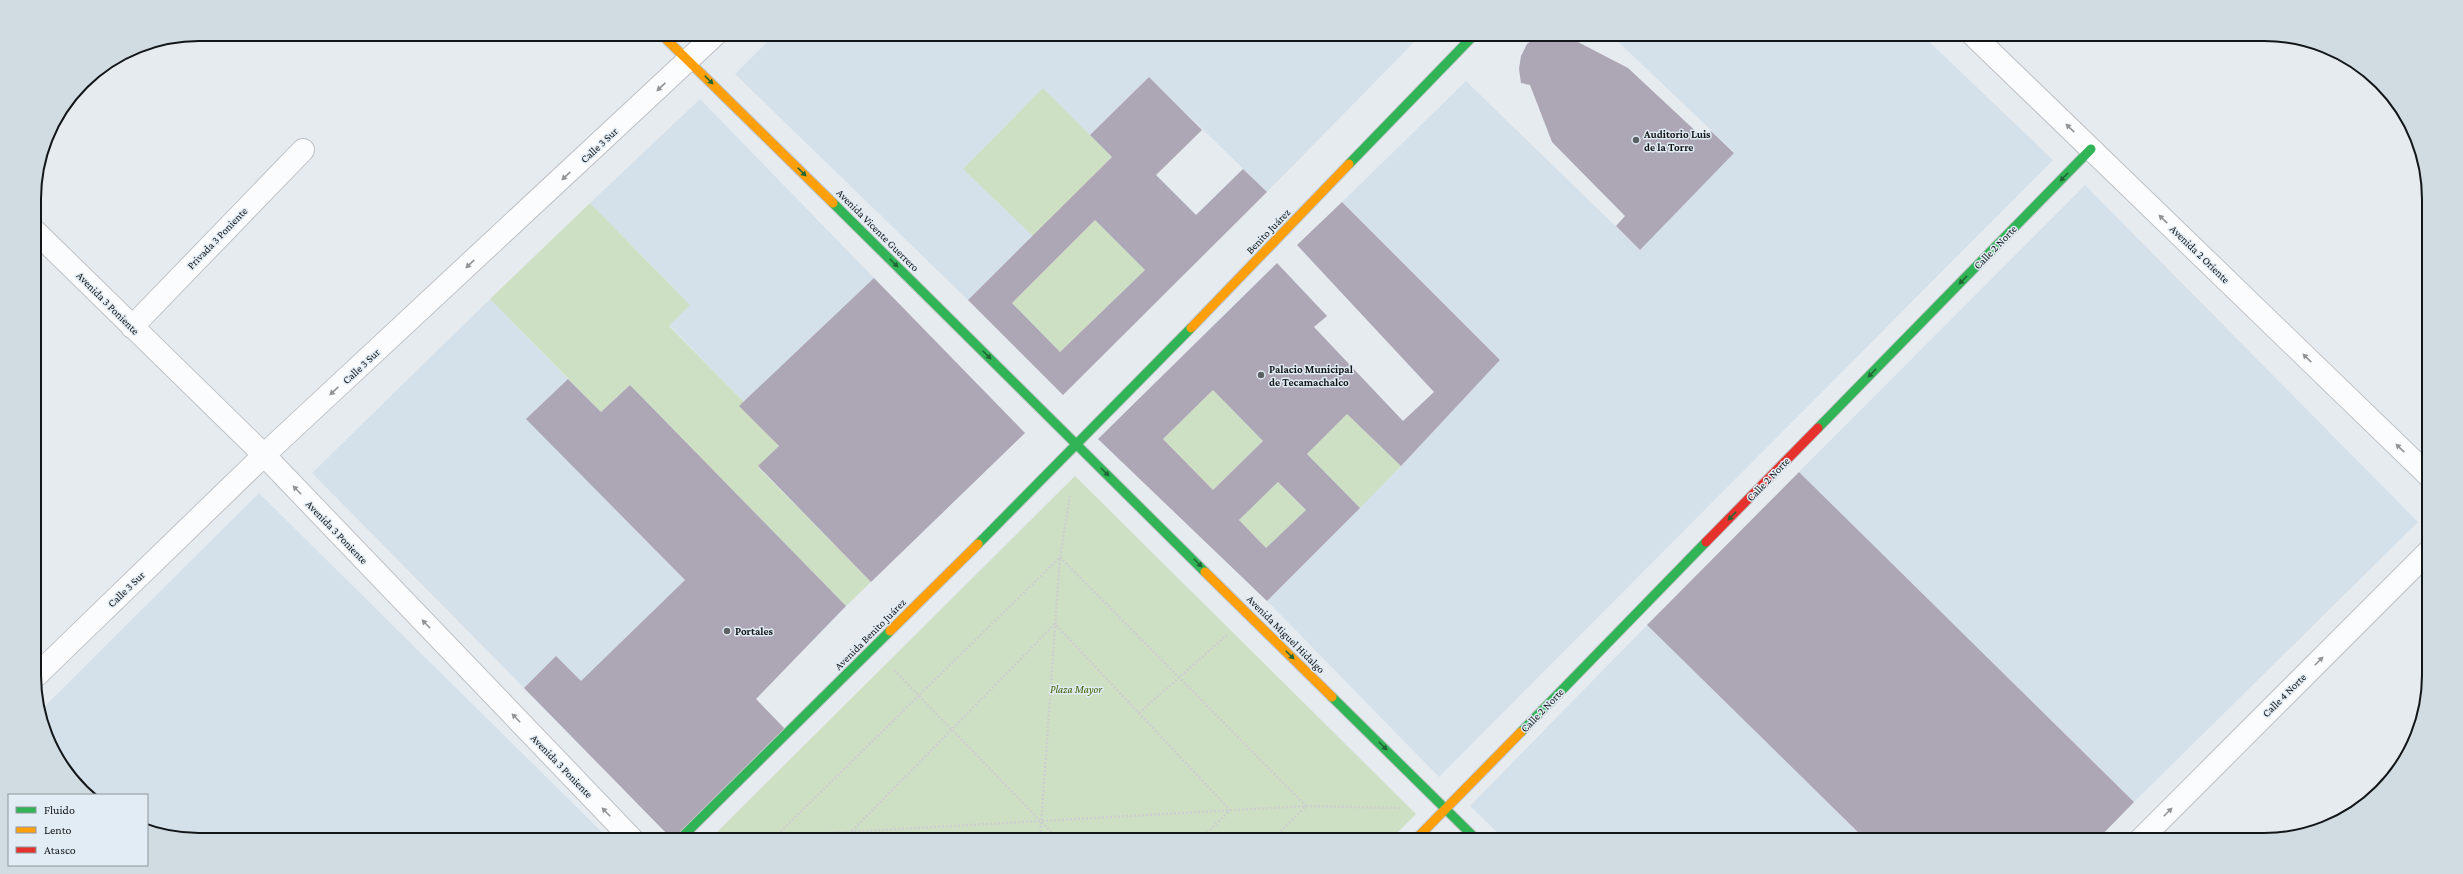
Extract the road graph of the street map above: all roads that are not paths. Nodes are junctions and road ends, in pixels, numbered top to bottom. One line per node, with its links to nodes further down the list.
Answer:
1 (669, 41): 5 (street, Avenida Vicente Guerrero)
2 (709, 41): 5 (street, Calle 3 Sur)
3 (1468, 41): 10 (street, Benito Juárez)
4 (1981, 41): 6 (street, Avenida 2 Oriente, one-way to 4)
5 (690, 61): 10 (street, Avenida Vicente Guerrero, one-way to 10); 11 (street, Calle 3 Sur, one-way to 11)
6 (2091, 149): 12 (street, Avenida 2 Oriente, one-way to 6); 15 (street, Calle 2 Norte, one-way to 15)
7 (302, 150): 9 (street, Privada 3 Poniente)
8 (41, 237): 9 (street, Avenida 3 Poniente)
9 (132, 327): 11 (street, Avenida 3 Poniente)
10 (1078, 444): 15 (street, Avenida Miguel Hidalgo, one-way to 15); 17 (street, Avenida Benito Juárez)
11 (264, 456): 14 (street, Calle 3 Sur); 16 (street, Avenida 3 Poniente, one-way to 11)
12 (2422, 469)
13 (2422, 558): 20 (street, Calle 4 Norte, one-way to 13)
14 (41, 671)
15 (1446, 809): 18 (street, Calle 2 Norte); 19 (street, Avenida Miguel Hidalgo)
16 (626, 833)
17 (686, 833)
18 (1422, 833)
19 (1470, 833)
20 (2147, 833)

